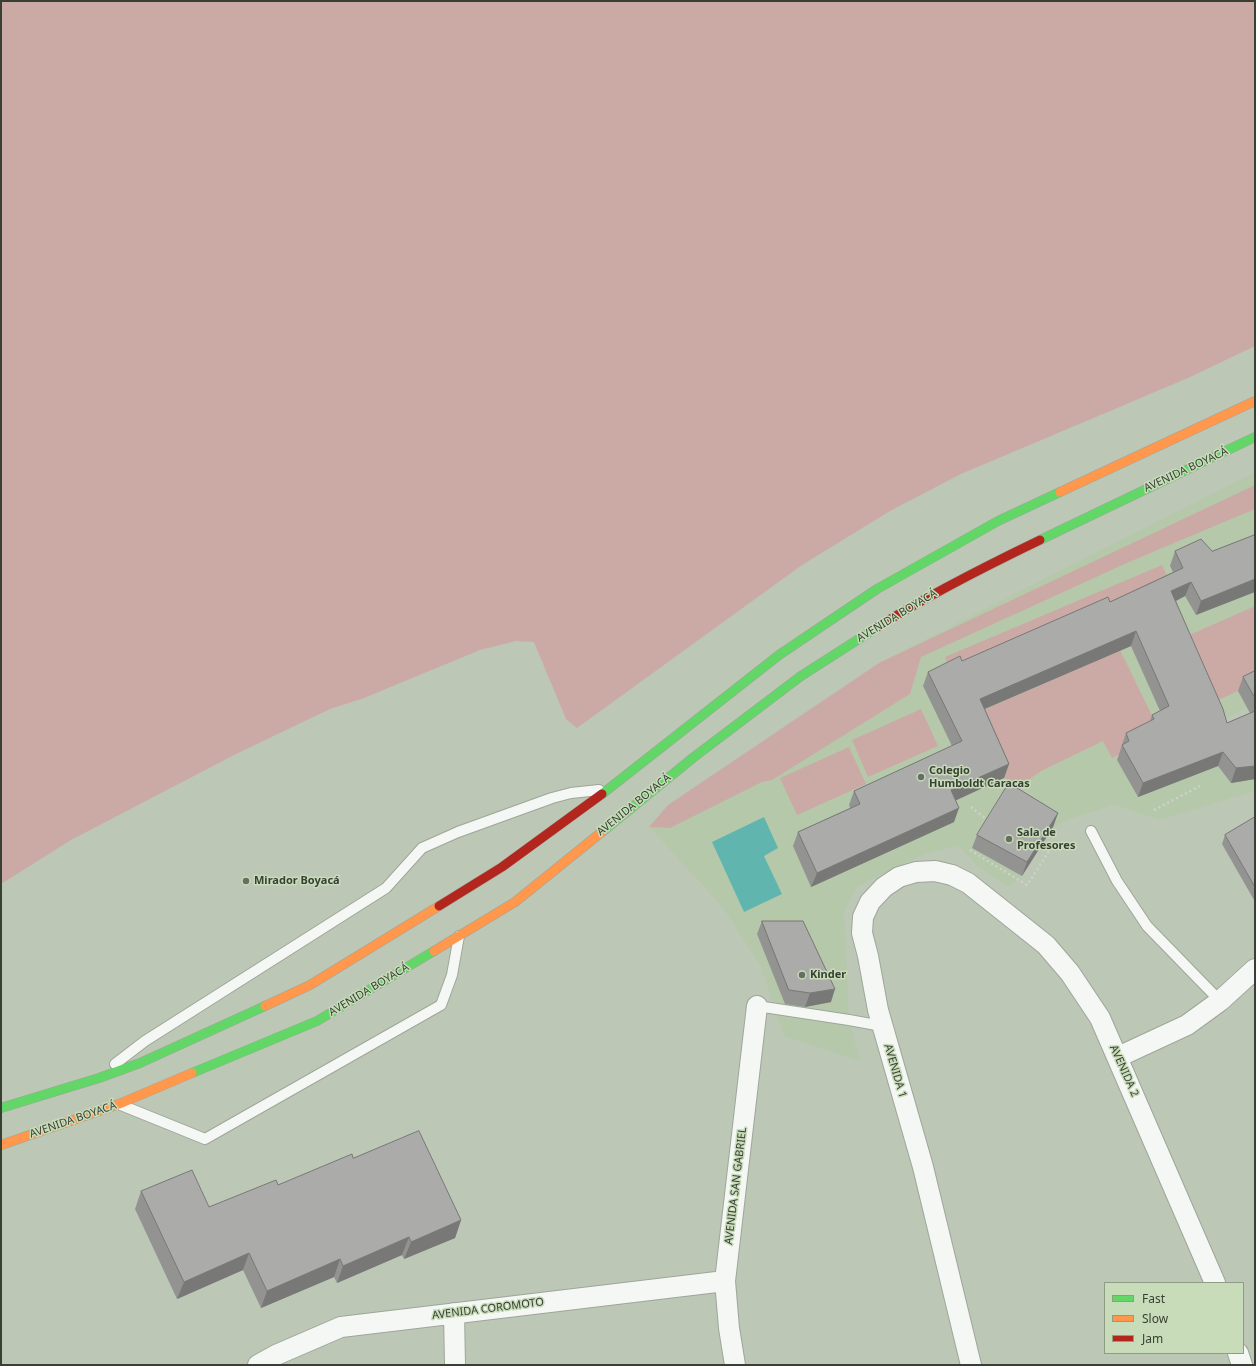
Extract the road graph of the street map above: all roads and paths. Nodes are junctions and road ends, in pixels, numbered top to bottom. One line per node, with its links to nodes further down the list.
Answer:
1 (1255, 401): 4 (highway)
2 (1255, 437): 12 (highway, AVENIDA BOYACÁ)
3 (1202, 785): 6 (path)
4 (607, 790): 18 (highway); 18 (lane)
5 (971, 807): 7 (path)
6 (1154, 810)
7 (986, 819)
8 (1091, 832): 14 (lane)
9 (1054, 842): 10 (path)
10 (970, 850)
11 (983, 894): 16 (street, AVENIDA 1); 17 (street, AVENIDA 2)
12 (460, 934): 19 (highway, AVENIDA BOYACÁ); 19 (lane)
13 (1255, 969): 14 (street)
14 (1220, 1001): 17 (street)
15 (757, 1006): 16 (lane); 22 (street, AVENIDA SAN GABRIEL)
16 (882, 1026): 29 (street, AVENIDA 1)
17 (1118, 1057): 23 (street, AVENIDA 2)
18 (99, 1078): 20 (highway)
19 (119, 1104): 21 (highway, AVENIDA BOYACÁ)
20 (1, 1108)
21 (1, 1145)
22 (725, 1281): 24 (street, AVENIDA COROMOTO); 28 (street, AVENIDA SAN GABRIEL)
23 (1215, 1282)
24 (454, 1313): 26 (street, AVENIDA COROMOTO); 27 (street)
25 (1238, 1354): 30 (street)
26 (258, 1365)
27 (456, 1365)
28 (735, 1365)
29 (971, 1365)
30 (1242, 1365)

